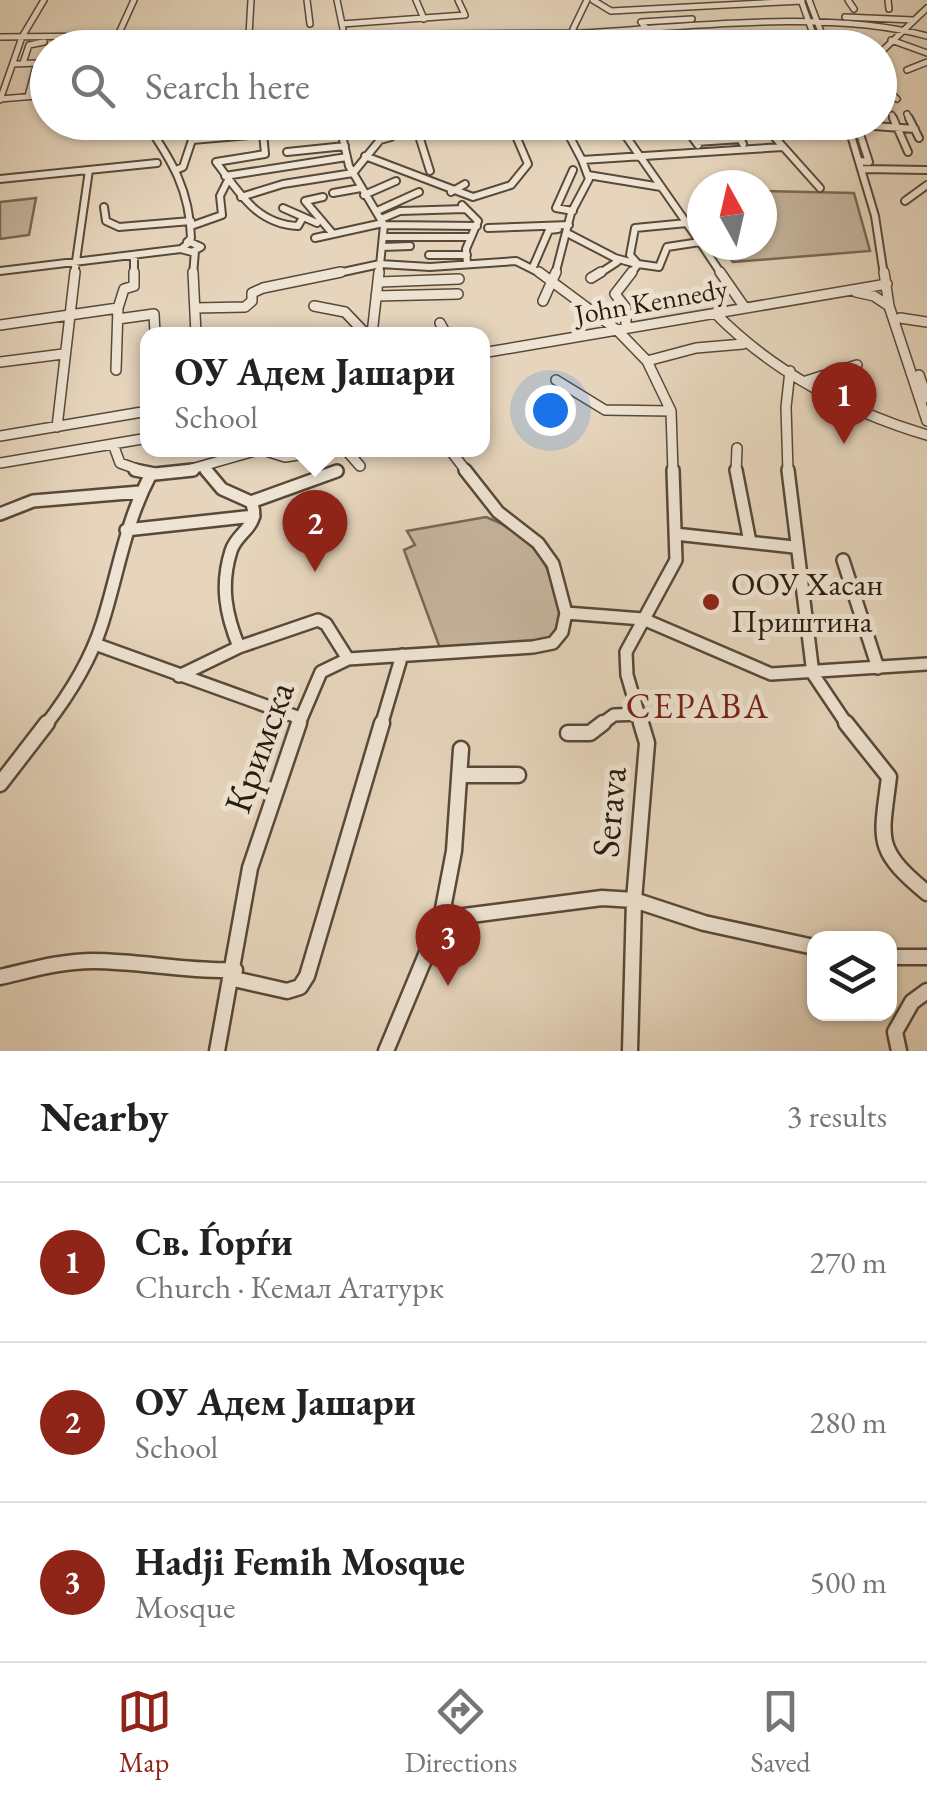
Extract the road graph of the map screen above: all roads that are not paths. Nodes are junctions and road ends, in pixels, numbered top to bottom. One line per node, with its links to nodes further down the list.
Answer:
1 (44, 0): 40 (street)
2 (134, 0): 31 (street)
3 (251, 0): 32 (street)
4 (307, 0): 25 (street)
5 (337, 0): 26 (street)
6 (416, 0): 22 (street)
7 (458, 0): 22 (street)
8 (590, 0): 17 (street); 34 (street)
9 (649, 0): 17 (street)
10 (802, 0): 14 (street); 27 (street)
11 (809, 0): 28 (street)
12 (848, 0): 20 (street)
13 (888, 0): 19 (street)
14 (752, 1): 15 (street); 24 (street)
15 (720, 2): 16 (street)
16 (680, 7): 17 (street); 29 (street)
17 (656, 8)
18 (927, 8): 23 (street)
19 (889, 9)
20 (854, 10)
21 (844, 17): 23 (street)
22 (424, 18): 26 (street)
23 (913, 20): 30 (street)
24 (775, 22): 27 (street); 29 (street)
25 (310, 24)
26 (342, 24): 33 (street)
27 (810, 24): 28 (street); 36 (street)
28 (819, 24): 30 (street); 37 (street)
29 (647, 29): 35 (street)
30 (901, 29): 38 (street); 39 (street)
31 (124, 30)
32 (249, 30)
33 (343, 30)
34 (576, 30)
35 (630, 30)
36 (812, 30)
37 (821, 30)
38 (897, 33)
39 (927, 36)
40 (22, 37): 41 (street); 42 (street); 49 (street)
41 (30, 37)
42 (0, 38)
43 (897, 42): 45 (street)
44 (30, 45): 47 (street)
45 (927, 53)
46 (927, 62): 50 (street)
47 (23, 63): 48 (street); 49 (street)
48 (30, 63)
49 (12, 64): 53 (street)
50 (907, 70)
51 (30, 89): 52 (street)
52 (28, 96): 53 (street)
53 (0, 99)
54 (907, 114): 56 (street)
55 (898, 128): 56 (street); 80 (street)
56 (915, 129): 57 (street)
57 (919, 138)
58 (158, 140): 88 (street)
59 (192, 140): 88 (street)
60 (215, 140): 76 (street)
61 (263, 140): 95 (street)
62 (343, 140): 74 (street)
63 (380, 140): 81 (street)
64 (420, 140): 92 (street)
65 (518, 140): 105 (street)
66 (571, 140): 84 (street)
67 (629, 140): 83 (street)
68 (725, 140): 73 (street)
69 (741, 140): 77 (street)
70 (777, 140): 75 (street)
71 (853, 140): 87 (street)
72 (862, 140): 87 (street)
73 (696, 142): 79 (street)
74 (345, 146): 78 (street); 82 (street)
75 (783, 147): 77 (street); 101 (street)
76 (220, 150)
77 (746, 150): 79 (street)
78 (287, 152)
79 (704, 152): 83 (street)
80 (908, 152)
81 (365, 156): 93 (street); 105 (street)
82 (348, 157): 93 (street); 95 (street)
83 (641, 157): 84 (street); 100 (street)
84 (582, 160): 94 (street)
85 (564, 163): 90 (street)
86 (157, 164): 89 (street)
87 (861, 165): 91 (street); 141 (street)
88 (178, 168): 116 (street)
89 (89, 170): 96 (street); 131 (street)
90 (573, 170): 94 (street); 112 (street)
91 (927, 170)
92 (430, 171)
93 (352, 173): 102 (street); 106 (street)
94 (587, 173): 100 (street); 112 (street)
95 (227, 177): 106 (street); 116 (street)
96 (0, 179)
97 (396, 181): 102 (street)
98 (465, 184): 105 (street)
99 (927, 184): 108 (street)
100 (660, 187): 117 (street)
101 (820, 188)
102 (363, 192): 104 (street); 114 (street)
103 (418, 192): 114 (street)
104 (333, 193)
105 (454, 193): 111 (street)
106 (241, 197): 113 (street)
107 (323, 197): 115 (street)
108 (905, 201)
109 (104, 207): 116 (street)
110 (283, 208): 113 (street)
111 (465, 209): 114 (street); 118 (street)
112 (573, 212): 119 (street)
113 (302, 218): 115 (street)
114 (381, 220): 118 (street); 120 (street); 123 (street)
115 (318, 222): 120 (street)
116 (191, 223): 126 (street)
117 (687, 223): 133 (street)
118 (481, 227): 119 (street); 121 (street)
119 (568, 229): 132 (street); 135 (street); 139 (street)
120 (334, 234): 122 (street)
121 (470, 237): 123 (street); 129 (street)
122 (315, 238)
123 (382, 242): 125 (street); 134 (street)
124 (687, 245): 133 (street)
125 (410, 246)
126 (189, 247): 128 (street); 150 (street)
127 (429, 254): 129 (street)
128 (134, 255): 131 (street); 153 (street)
129 (467, 259): 134 (street); 135 (street)
130 (712, 260): 144 (street)
131 (76, 262): 136 (street); 154 (street)
132 (617, 262): 133 (street); 137 (street)
133 (635, 263): 164 (street)
134 (380, 264): 140 (street); 150 (street)
135 (534, 267): 139 (street, Serava)
136 (0, 271)
137 (590, 278)
138 (459, 279): 140 (street)
139 (553, 279): 146 (street); 164 (street, Serava)
140 (379, 282): 145 (street)
141 (886, 284): 142 (street, John Kennedy); 149 (street); 155 (street)
142 (845, 290): 147 (street, John Kennedy); 149 (street)
143 (458, 294): 145 (street)
144 (735, 294): 147 (street); 151 (street); 152 (street)
145 (376, 296): 162 (street)
146 (543, 301)
147 (765, 304): 151 (street, John Kennedy)
148 (314, 306): 161 (street)
149 (890, 306): 178 (street)
150 (195, 308): 160 (street)
151 (744, 308): 152 (street, John Kennedy)
152 (719, 313): 164 (street, John Kennedy); 165 (street)
153 (118, 314): 154 (street); 159 (street); 171 (street)
154 (68, 316): 158 (street); 167 (street)
155 (900, 318): 156 (street); 175 (street)
156 (927, 322)
157 (440, 323): 163 (street)
158 (0, 325)
159 (155, 327)
160 (196, 327)
161 (364, 327)
162 (370, 327)
163 (442, 327)
164 (621, 329): 166 (street, John Kennedy); 168 (street, Serava)
165 (743, 344): 168 (street); 172 (street)
166 (490, 352)
167 (62, 354): 169 (street); 179 (street)
168 (647, 361): 176 (street, Serava)
169 (0, 362)
170 (858, 366): 174 (street)
171 (116, 370)
172 (790, 371): 174 (street); 202 (street)
173 (556, 380): 176 (street)
174 (806, 381): 180 (street)
175 (927, 398)
176 (671, 411): 200 (street, Serava)
177 (140, 412): 179 (street)
178 (927, 422)
179 (57, 427): 181 (street)
180 (927, 435)
181 (0, 436)
182 (140, 439): 183 (street)
183 (113, 444): 189 (street); 194 (street)
184 (737, 448): 201 (street)
185 (239, 457): 191 (street)
186 (352, 457): 190 (street)
187 (456, 457): 192 (street)
188 (466, 457): 192 (street)
189 (0, 464)
190 (360, 466)
191 (204, 468): 194 (street); 196 (street)
192 (465, 468): 204 (street)
193 (337, 472): 196 (street)
194 (150, 476): 195 (street)
195 (140, 492): 197 (street); 199 (street)
196 (251, 502): 198 (street)
197 (0, 514)
198 (254, 516): 199 (street); 207 (street)
199 (126, 530): 206 (street)
200 (675, 534): 201 (street); 205 (street, Serava)
201 (750, 542): 202 (street)
202 (794, 547): 212 (street)
203 (843, 560): 211 (street)
204 (566, 613): 205 (street); 208 (street)
205 (642, 619): 212 (street); 214 (street, Serava)
206 (95, 644): 213 (street); 220 (street)
207 (239, 647): 209 (street); 213 (street)
208 (402, 655): 209 (street); 227 (street)
209 (348, 659): 215 (street, Кримска)
210 (927, 664): 211 (street)
211 (878, 668): 212 (street)
212 (813, 674): 221 (street)
213 (179, 676): 215 (street)
214 (641, 714): 216 (street); 222 (street, Serava)
215 (300, 718): 227 (street, Кримска)
216 (568, 733)
217 (461, 749): 218 (street)
218 (460, 774): 219 (street); 223 (street)
219 (518, 775)
220 (0, 784)
221 (927, 893)
222 (634, 900): 223 (street); 224 (street); 232 (street, Serava)
223 (440, 918): 230 (street)
224 (807, 945)
225 (927, 956): 226 (street)
226 (897, 957)
227 (234, 974): 228 (street); 231 (street, Кримска)
228 (0, 977)
229 (927, 990): 233 (street)
230 (388, 1043)
231 (217, 1051)
232 (630, 1051)
233 (899, 1051)

